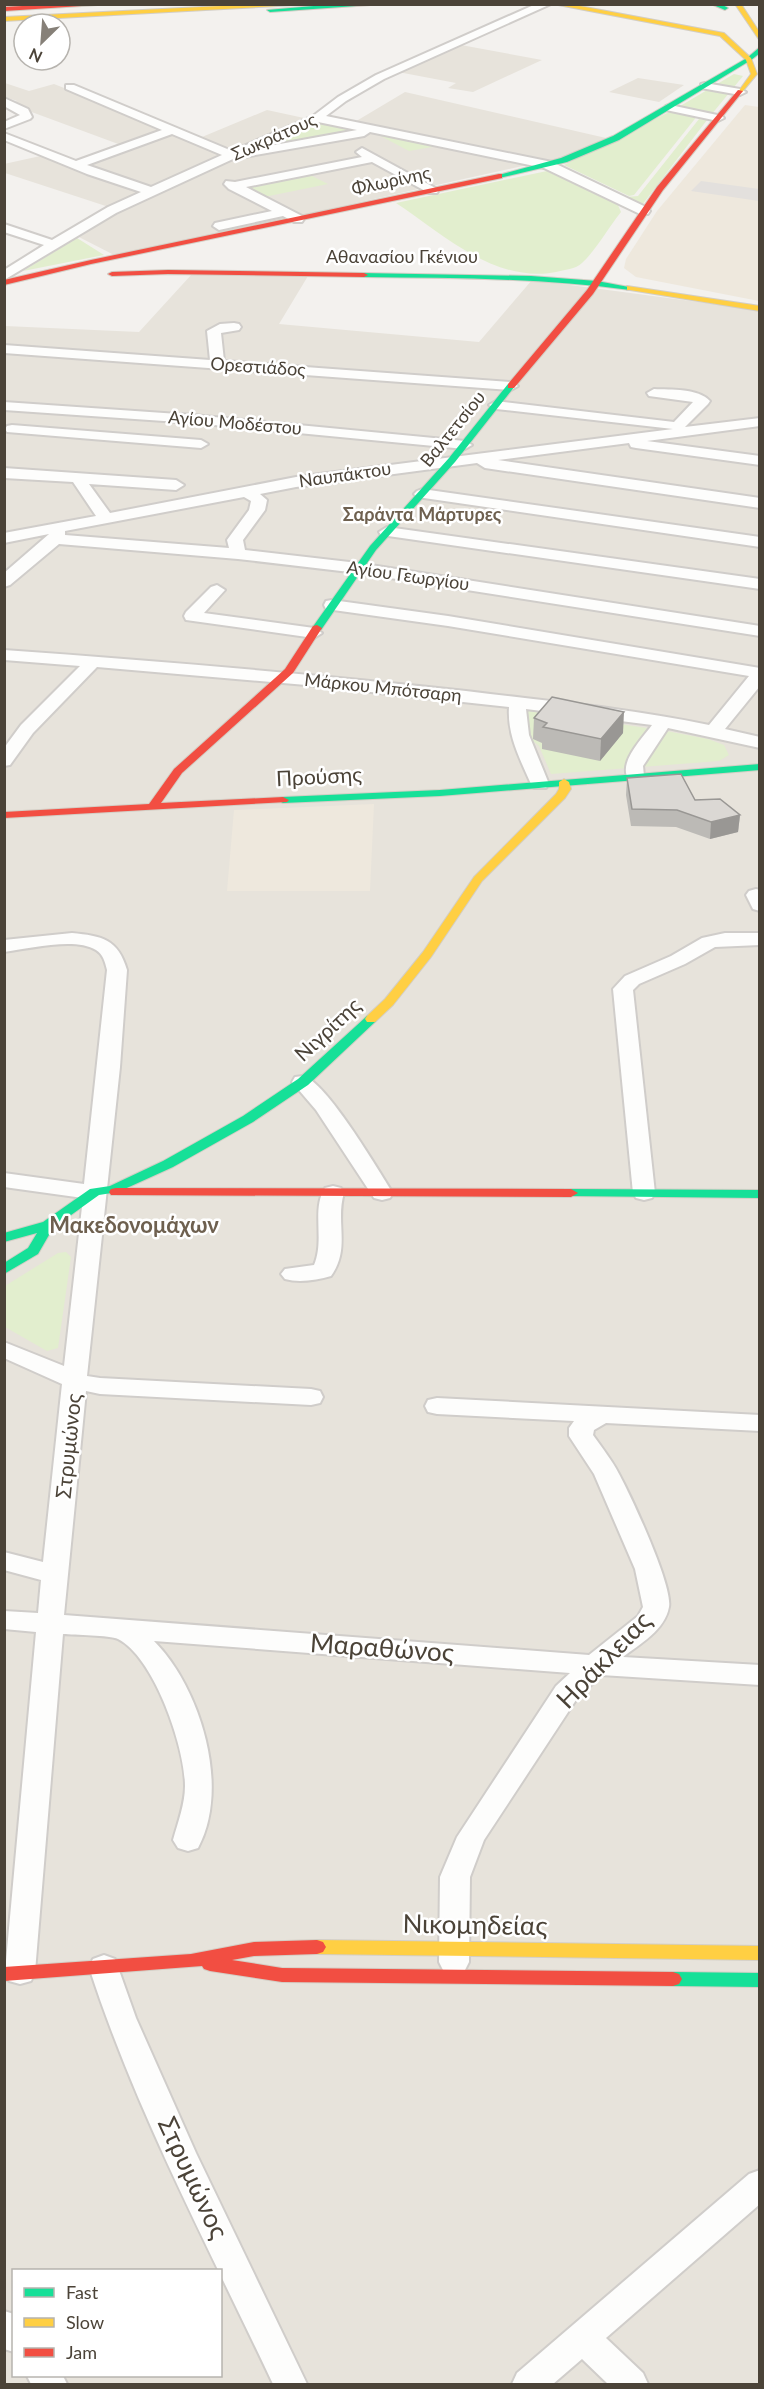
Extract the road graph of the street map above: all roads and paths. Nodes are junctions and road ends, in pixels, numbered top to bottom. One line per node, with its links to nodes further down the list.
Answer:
1 (110, 4): 6 (street)
2 (312, 4): 8 (street)
3 (382, 4): 8 (street)
4 (546, 4): 17 (street, Σωκράτους)
5 (555, 4): 11 (street)
6 (4, 9)
7 (734, 9): 9 (street)
8 (4, 21)
9 (759, 39)
10 (759, 49): 11 (street, Φλωρίνης)
11 (749, 59): 12 (street, Φλωρίνης); 14 (street, Βαλτετσίου)
12 (705, 86): 14 (street); 16 (street, Φλωρίνης)
13 (70, 87): 20 (street)
14 (740, 92): 18 (street, Βαλτετσίου)
15 (4, 101): 19 (street)
16 (670, 108): 18 (street); 28 (street, Φλωρίνης)
17 (317, 118): 21 (street); 25 (street, Σωκράτους)
18 (718, 118): 34 (street, Βαλτετσίου)
19 (4, 126)
20 (172, 130): 25 (street); 27 (street)
21 (371, 131): 23 (street); 24 (street); 28 (street)
22 (4, 136): 27 (street)
23 (334, 138): 25 (street); 26 (street)
24 (395, 146)
25 (233, 155): 29 (street, Σωκράτους)
26 (374, 158): 30 (street); 31 (street)
27 (75, 165): 32 (street)
28 (548, 165): 31 (street, Φλωρίνης); 34 (street)
29 (200, 169): 30 (street); 32 (street, Σωκράτους)
30 (233, 186): 33 (street)
31 (433, 190): 35 (street, Φλωρίνης)
32 (151, 191): 38 (street, Σωκράτους)
33 (284, 212): 35 (street); 36 (street)
34 (644, 212): 43 (street, Βαλτετσίου)
35 (298, 219): 40 (street, Φλωρίνης)
36 (219, 226)
37 (4, 228): 38 (street)
38 (48, 243): 39 (street); 41 (street, Σωκράτους)
39 (14, 244)
40 (41, 274): 42 (street, Φλωρίνης); 43 (street, Αθανασίου Γκένιου)
41 (4, 276)
42 (4, 283)
43 (596, 283): 44 (street, Αθανασίου Γκένιου); 48 (street, Βαλτετσίου)
44 (759, 309)
45 (234, 327): 47 (street)
46 (4, 349): 47 (street, Ορεστιάδος)
47 (217, 364): 48 (street, Ορεστιάδος)
48 (511, 386): 50 (street, Βαλτετσίου)
49 (654, 393): 55 (street)
50 (495, 405): 53 (street); 60 (street, Βαλτετσίου)
51 (4, 406): 52 (street, Αγίου Μοδέστου)
52 (28, 407): 57 (street); 60 (street, Αγίου Μοδέστου)
53 (614, 418): 55 (street); 58 (street)
54 (759, 422): 56 (street, Ναυπάκτου)
55 (678, 426): 56 (street)
56 (696, 429): 58 (street, Ναυπάκτου)
57 (8, 434): 59 (street)
58 (619, 439): 60 (street, Ναυπάκτου); 61 (street)
59 (191, 455)
60 (459, 455): 64 (street, Ναυπάκτου); 65 (street, Βαλτετσίου); 66 (street, Αγίου Μοδέστου)
61 (759, 461)
62 (4, 473): 63 (street)
63 (78, 479): 67 (street); 68 (street)
64 (246, 490): 67 (street, Ναυπάκτου); 73 (street)
65 (422, 494): 69 (street, Βαλτετσίου); 72 (street)
66 (759, 503)
67 (170, 505): 68 (street, Ναυπάκτου)
68 (106, 518): 70 (street, Ναυπάκτου)
69 (387, 532): 74 (street, Βαλτετσίου); 76 (street)
70 (56, 533): 71 (street, Ναυπάκτου); 73 (street, Αγίου Γεωργίου); 75 (street)
71 (4, 538)
72 (759, 542)
73 (238, 554): 74 (street, Αγίου Γεωργίου)
74 (358, 568): 78 (street, Βαλτετσίου); 79 (street, Αγίου Γεωργίου)
75 (4, 582)
76 (759, 584)
77 (217, 590): 80 (street)
78 (332, 605): 80 (street, Βαλτετσίου); 83 (street)
79 (759, 630)
80 (314, 633): 84 (street, Βαλτετσίου)
81 (4, 655): 82 (street, Μάρκου Μπότσαρη)
82 (94, 662): 84 (street, Μάρκου Μπότσαρη); 89 (street)
83 (759, 673): 87 (street)
84 (284, 677): 85 (street, Μάρκου Μπότσαρη); 95 (street, Βαλτετσίου)
85 (518, 703): 86 (street, Μάρκου Μπότσαρη); 94 (street)
86 (663, 722): 87 (street, Μάρκου Μπότσαρη); 92 (street)
87 (722, 733): 88 (street, Μάρκου Μπότσαρη); 91 (street)
88 (759, 743)
89 (4, 761)
90 (759, 767): 91 (street, Προύσης)
91 (736, 769): 92 (street, Προύσης)
92 (635, 776): 93 (street, Προύσης)
93 (564, 782): 94 (street, Προύσης); 99 (street, Νιγρίτης)
94 (540, 784): 95 (street, Προύσης)
95 (154, 805): 96 (street, Προύσης)
96 (4, 815)
97 (759, 939): 102 (street)
98 (4, 946): 105 (street, Στρυμώνος)
99 (303, 1082): 105 (street, Νιγρίτης); 107 (street)
100 (4, 1180): 103 (street)
101 (759, 1181): 102 (street)
102 (643, 1187): 107 (street); 108 (street)
103 (59, 1190): 104 (street); 105 (street)
104 (4, 1191)
105 (100, 1192): 106 (street); 109 (street, Νιγρίτης); 114 (street, Στρυμώνος)
106 (333, 1193): 107 (street); 112 (street)
107 (389, 1193)
108 (759, 1194)
109 (48, 1225): 110 (street, Νιγρίτης); 111 (street, Νιγρίτης)
110 (4, 1238)
111 (4, 1270)
112 (293, 1274)
113 (4, 1349): 114 (street)
114 (76, 1381): 115 (street); 120 (street, Στρυμώνος)
115 (311, 1397)
116 (437, 1406): 117 (street)
117 (601, 1416): 118 (street); 124 (street, Ηράκλειας)
118 (759, 1423)
119 (4, 1561): 120 (street)
120 (55, 1574): 122 (street, Στρυμώνος)
121 (4, 1620): 122 (street, Μαραθώνος)
122 (50, 1623): 123 (street, Μαραθώνος); 131 (street, Στρυμώνος)
123 (124, 1629): 124 (street, Μαραθώνος); 126 (street)
124 (595, 1665): 125 (street, Μαραθώνος); 127 (street, Ηράκλειας)
125 (759, 1675)
126 (188, 1840)
127 (454, 1948): 128 (street, Νικομηδείας); 129 (street, Νικομηδείας); 132 (street, Ηράκλειας)
128 (759, 1953)
129 (191, 1961): 130 (street, Νικομηδείας); 132 (street, Νικομηδείας)
130 (104, 1967): 131 (street, Νικομηδείας); 136 (street, Στρυμώνος)
131 (12, 1973)
132 (454, 1977): 133 (street, Νικομηδείας)
133 (759, 1980)
134 (759, 2184): 135 (street)
135 (583, 2338): 137 (street); 138 (street)
136 (290, 2385)
137 (529, 2385)
138 (631, 2385)

